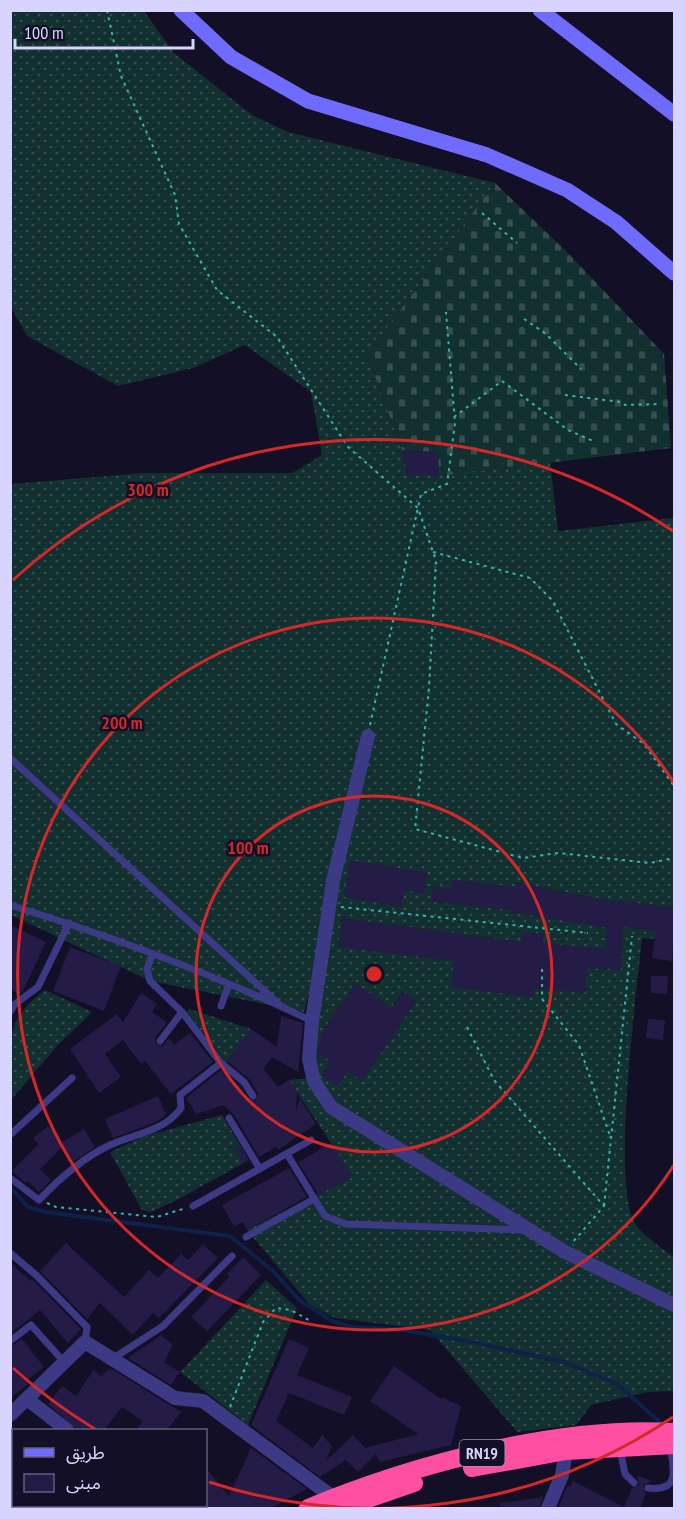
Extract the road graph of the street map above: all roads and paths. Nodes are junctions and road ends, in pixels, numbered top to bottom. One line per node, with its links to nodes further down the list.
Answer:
1 (107, 10): 15 (path)
2 (181, 10): 7 (street)
3 (540, 10): 4 (street)
4 (675, 114)
5 (482, 213): 6 (path)
6 (517, 243)
7 (675, 273)
8 (446, 312): 13 (path)
9 (524, 319): 10 (path)
10 (581, 369)
11 (565, 395): 12 (path)
12 (661, 404)
13 (454, 417): 14 (path); 15 (path)
14 (593, 441)
15 (418, 508): 16 (path); 17 (path)
16 (433, 552): 19 (path); 20 (path)
17 (368, 736): 22 (street)
18 (10, 758): 29 (lane)
19 (675, 786)
20 (675, 858)
21 (10, 905): 23 (lane)
22 (329, 906): 24 (path); 33 (street)
23 (69, 923): 26 (lane); 31 (lane)
24 (588, 933)
25 (632, 936): 41 (path)
26 (152, 955): 28 (lane); 32 (lane)
27 (542, 969): 41 (path)
28 (228, 984): 29 (lane); 30 (lane)
29 (280, 1005): 33 (lane)
30 (221, 1006)
31 (10, 1012)
32 (182, 1012): 35 (lane); 36 (lane)
33 (312, 1021): 50 (street)
34 (466, 1027): 49 (path)
35 (160, 1041)
36 (221, 1063): 38 (lane); 47 (lane)
37 (72, 1078): 40 (lane)
38 (253, 1095)
39 (229, 1118): 44 (lane)
40 (10, 1135)
41 (611, 1139): 49 (path)
42 (311, 1140): 43 (lane)
43 (287, 1154): 44 (lane); 46 (lane)
44 (260, 1169): 48 (lane)
45 (10, 1178): 47 (lane)
46 (314, 1199): 50 (lane); 51 (lane)
47 (39, 1200): 48 (path)
48 (193, 1206)
49 (604, 1206): 52 (path)
50 (529, 1230): 52 (street)
51 (246, 1237)
52 (565, 1252): 55 (street)
53 (10, 1253): 58 (lane)
54 (232, 1256): 59 (lane)
55 (675, 1305)
56 (312, 1322): 63 (path)
57 (10, 1341): 60 (lane)
58 (85, 1342): 59 (street); 60 (street)
59 (112, 1359): 63 (street)
60 (64, 1362): 61 (street)
61 (27, 1399): 62 (street); 64 (street)
62 (10, 1415)
63 (226, 1418): 70 (street)
64 (59, 1428)
65 (671, 1440): 66 (highway, RN19); 69 (lane); 70 (highway, RN19)
66 (619, 1447): 67 (highway, RN19); 68 (lane)
67 (566, 1451): 70 (highway, RN19); 72 (street)
68 (634, 1483)
69 (648, 1488)
70 (338, 1503): 71 (highway, RN19)
71 (308, 1509)
72 (548, 1509)

